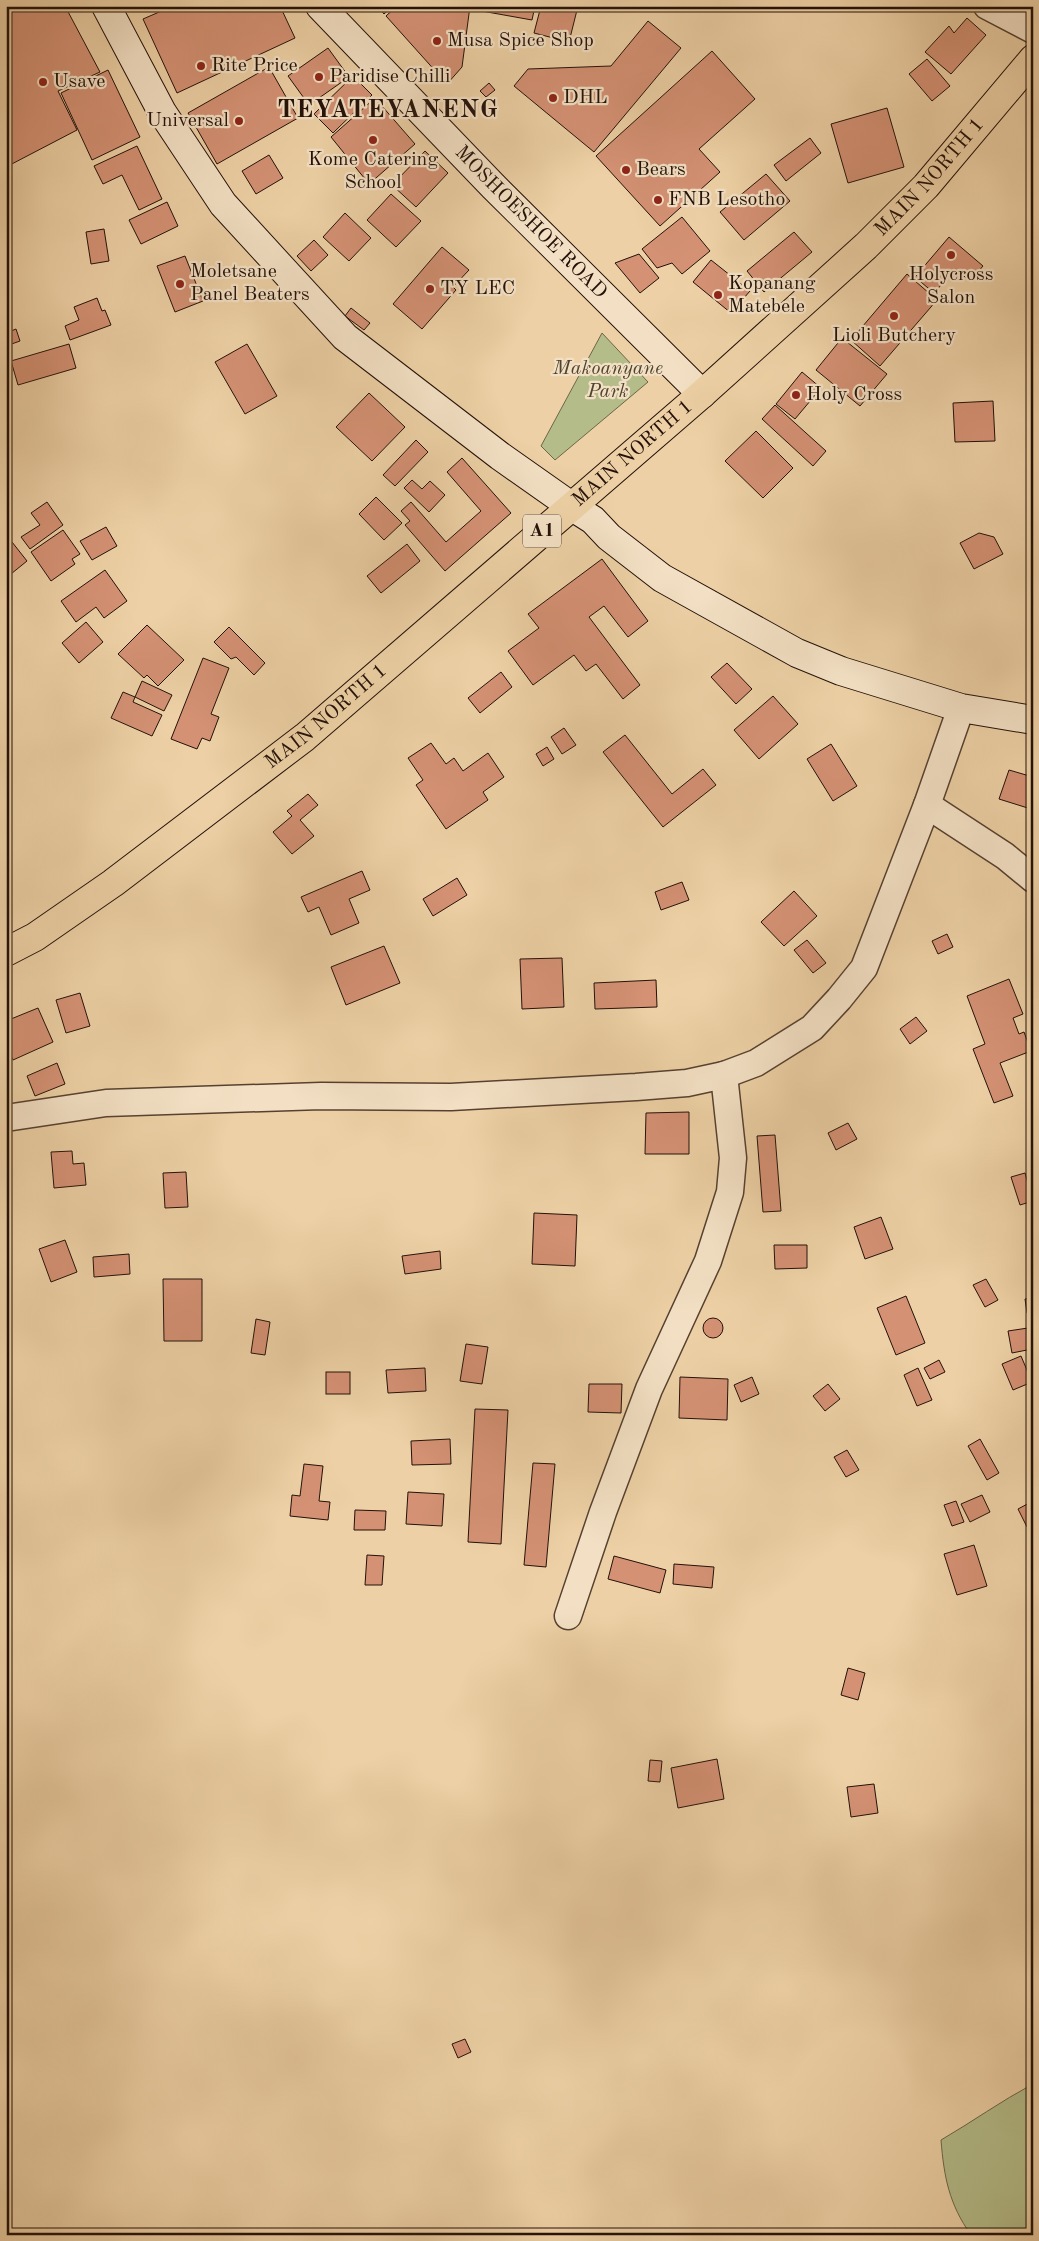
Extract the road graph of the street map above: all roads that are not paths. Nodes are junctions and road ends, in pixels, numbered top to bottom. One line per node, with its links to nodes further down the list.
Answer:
1 (106, 6): 7 (main road)
2 (320, 6): 6 (main road, MOSHOESHOE ROAD)
3 (987, 6): 4 (street)
4 (1033, 30)
5 (1033, 59): 6 (main road, MAIN NORTH 1 / A1)
6 (702, 394): 7 (main road, MAIN NORTH 1 / A1)
7 (571, 506): 8 (main road); 12 (main road, MAIN NORTH 1 / A1)
8 (961, 708): 9 (main road); 10 (street)
9 (1033, 720)
10 (927, 805): 11 (street); 13 (street)
11 (1033, 879)
12 (6, 952)
13 (724, 1074): 14 (street); 15 (street)
14 (6, 1118)
15 (568, 1616)

